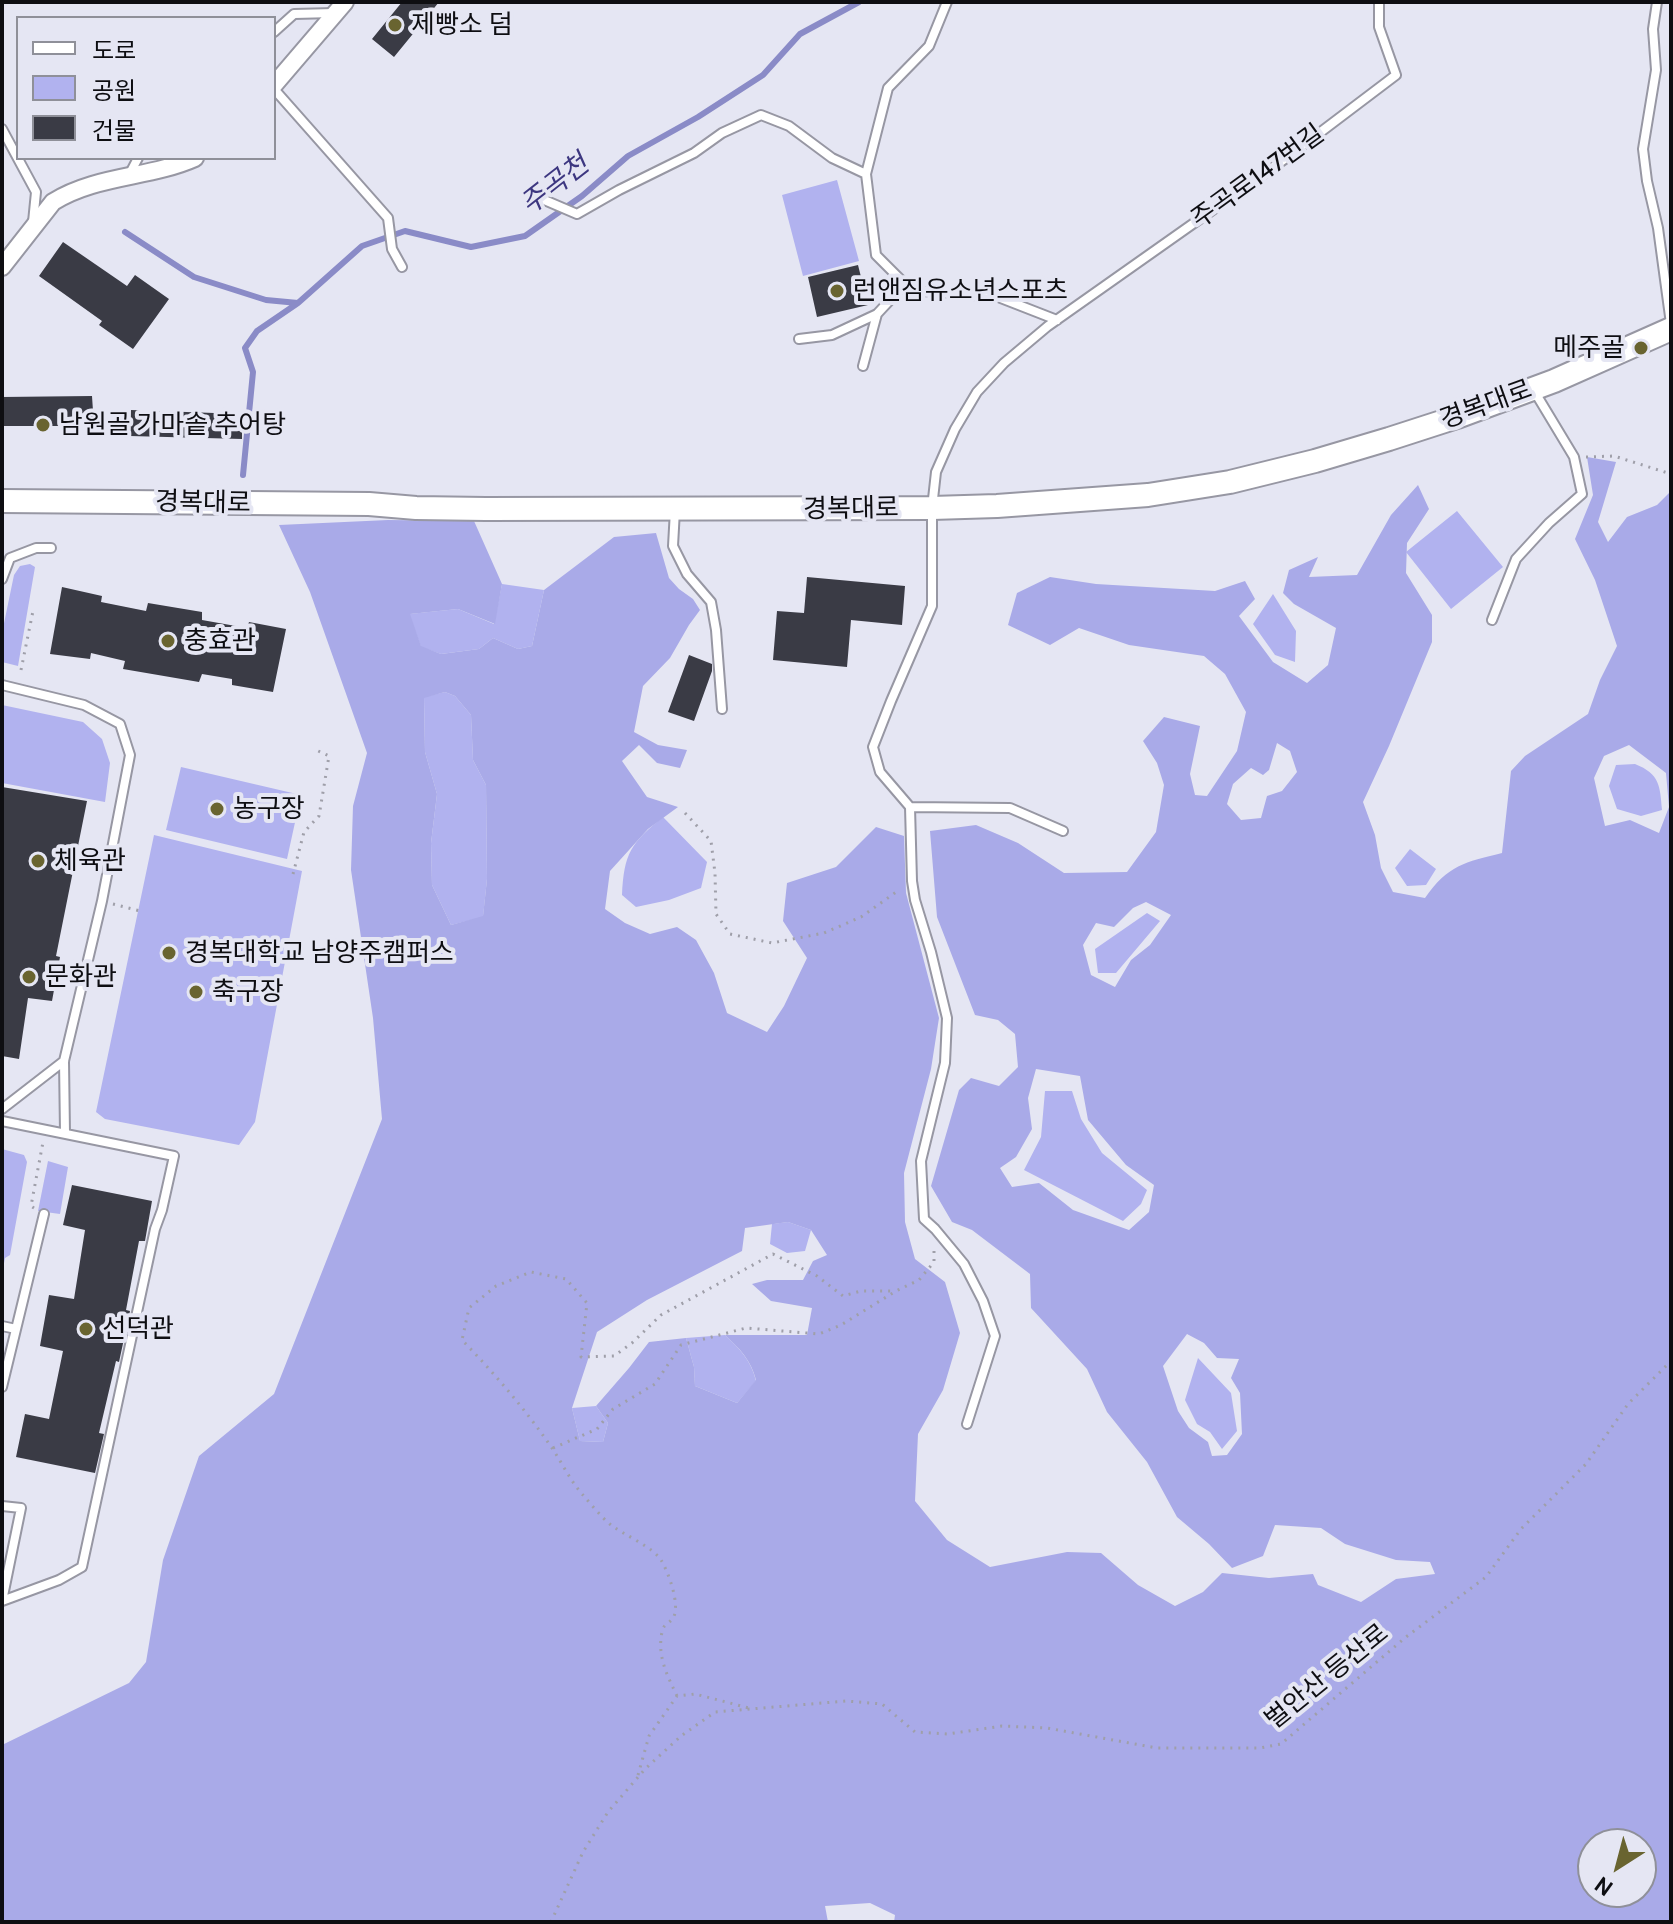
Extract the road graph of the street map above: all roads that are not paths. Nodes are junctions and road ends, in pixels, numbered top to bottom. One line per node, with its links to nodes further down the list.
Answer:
1 (947, 2): 13 (lane)
2 (1379, 2): 21 (lane, 주곡로147번길)
3 (1657, 2): 22 (lane)
4 (340, 7): 5 (lane); 6 (street)
5 (276, 30)
6 (276, 85)
7 (276, 89): 18 (lane)
8 (2, 129): 9 (lane)
9 (16, 155)
10 (19, 160): 16 (lane)
11 (137, 160): 14 (lane)
12 (188, 160): 14 (street)
13 (866, 174): 15 (lane); 19 (lane)
14 (128, 178): 16 (street)
15 (534, 190)
16 (32, 227): 17 (street)
17 (2, 267)
18 (402, 267)
19 (905, 284): 20 (lane); 21 (lane)
20 (877, 314): 23 (lane); 24 (lane)
21 (1057, 320): 27 (lane, 주곡로147번길)
22 (1671, 326): 25 (street, 경복대로)
23 (799, 339)
24 (863, 366)
25 (1533, 389): 27 (street, 경복대로); 31 (lane)
26 (2, 501): 28 (street, 경복대로)
27 (932, 508): 28 (street, 경복대로); 34 (lane, 주곡로147번길)
28 (675, 509): 33 (lane)
29 (51, 548): 30 (lane)
30 (2, 579)
31 (1492, 620)
32 (2, 685): 36 (lane)
33 (722, 709)
34 (910, 807): 35 (lane); 44 (lane)
35 (1063, 831)
36 (64, 1061): 37 (lane); 39 (lane)
37 (2, 1109)
38 (2, 1121): 39 (lane)
39 (65, 1133): 46 (lane)
40 (44, 1214): 42 (lane)
41 (2, 1326): 42 (lane)
42 (16, 1329): 43 (lane)
43 (2, 1387)
44 (967, 1424)
45 (2, 1506): 46 (lane)
46 (2, 1601)

